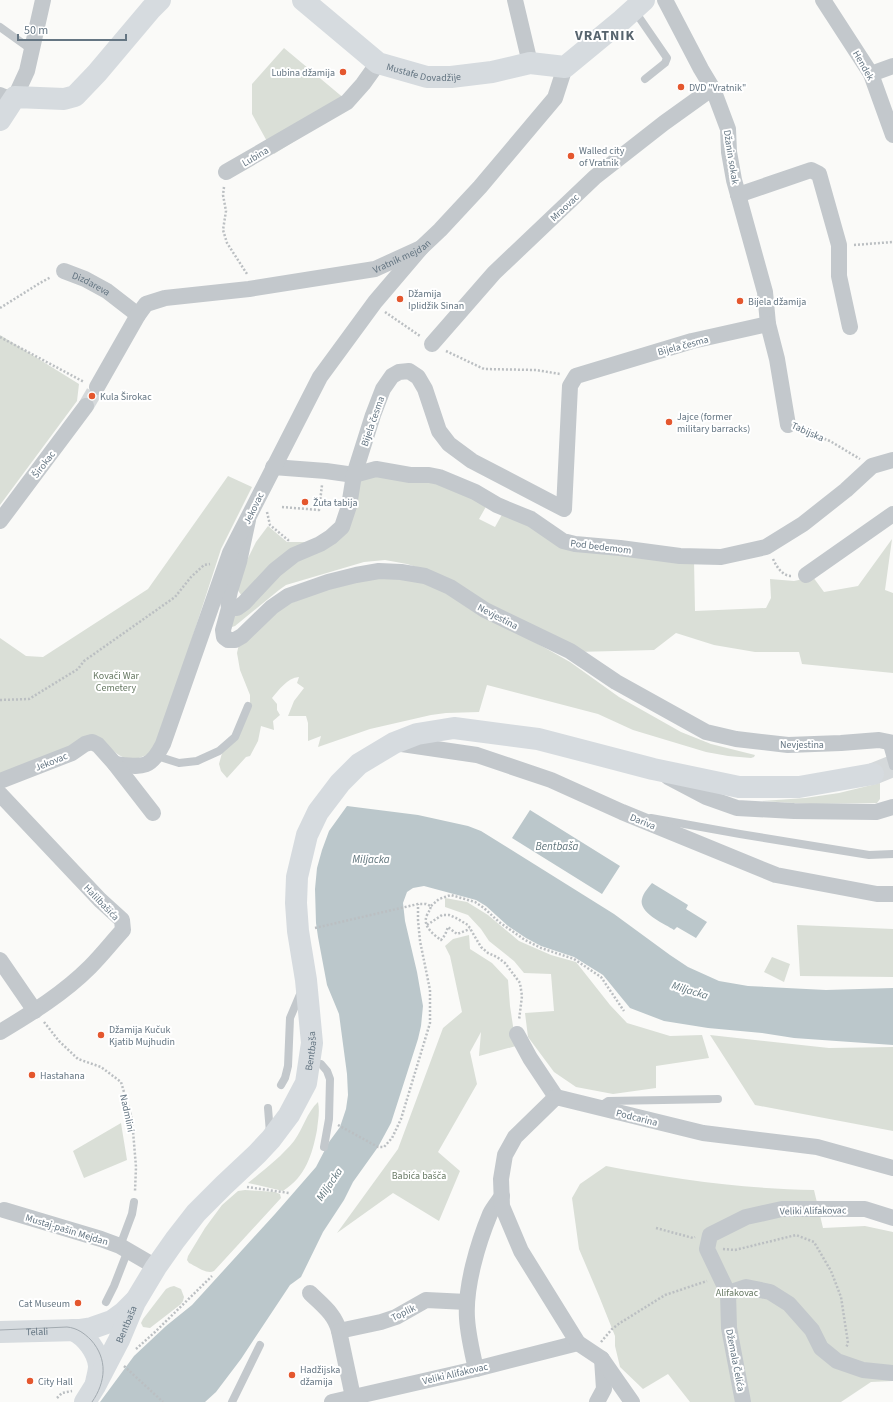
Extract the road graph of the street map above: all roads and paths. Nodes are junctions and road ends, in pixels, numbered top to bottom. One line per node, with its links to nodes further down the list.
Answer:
1 (42, 0): 9 (street)
2 (160, 0): 17 (main road)
3 (303, 0): 10 (main road, Mustafe Dovadžije)
4 (515, 0): 11 (street)
5 (665, 0): 16 (street, Džanin sokak)
6 (823, 0): 14 (street, Hendek)
7 (639, 5): 13 (main road); 15 (lane)
8 (0, 27): 9 (lane)
9 (32, 50): 17 (street)
10 (378, 63): 11 (main road, Mustafe Dovadžije); 20 (street, Lubina)
11 (530, 63): 13 (main road, Mustafe Dovadžije)
12 (893, 66): 14 (street)
13 (566, 67): 24 (street, Vratnik mejdan)
14 (871, 74): 19 (street, Hendek)
15 (645, 78)
16 (713, 89): 21 (street, Džanin sokak); 33 (street, Mraovac)
17 (7, 96): 18 (main road)
18 (0, 120)
19 (893, 135)
20 (226, 172): 26 (path)
21 (738, 196): 23 (street); 30 (street, Džanin sokak)
22 (893, 242): 23 (path)
23 (839, 245): 31 (street)
24 (421, 248): 26 (street, Vratnik mejdan); 27 (street, Jekovac)
25 (64, 271): 28 (path, Dizdareva); 29 (street, Dizdareva)
26 (249, 289): 29 (street, Vratnik mejdan)
27 (374, 302): 33 (path); 40 (street, Jekovac)
28 (0, 308)
29 (138, 315): 35 (street, Vratnik mejdan)
30 (768, 324): 34 (street, Bijela česma); 37 (street, Tabijska)
31 (850, 327)
32 (0, 337): 35 (path)
33 (432, 344): 34 (path)
34 (576, 376): 41 (street, Bijela česma)
35 (91, 385)
36 (86, 406): 47 (street, Širokac)
37 (788, 425): 39 (path, Tabijska)
38 (893, 460): 39 (street, Pod bedemom)
39 (872, 466): 49 (street, Pod bedemom)
40 (273, 467): 41 (street, Pod bedemom); 46 (street, Jekovac)
41 (354, 475): 49 (street, Pod bedemom); 52 (street, Bijela česma)
42 (322, 482): 44 (path)
43 (266, 507): 48 (path)
44 (282, 507)
45 (893, 514): 51 (street)
46 (248, 520): 52 (street, Nevjestina); 57 (street, Jekovac)
47 (0, 521)
48 (295, 540)
49 (766, 547): 51 (path)
50 (217, 563): 53 (path)
51 (806, 575)
52 (230, 608): 55 (street, Nevjestina)
53 (0, 700)
54 (248, 706): 57 (lane)
55 (890, 742): 59 (lane)
56 (394, 743): 60 (main road, Bentbaša); 65 (street, Dariva); 75 (main road, Bentbaša)
57 (157, 756): 58 (street)
58 (115, 764): 62 (street, Jekovac); 66 (street, Jekovac)
59 (893, 766)
60 (653, 769): 61 (main road, Bentbaša); 64 (street)
61 (873, 774)
62 (0, 781)
63 (0, 794): 76 (street, Halilbašića)
64 (893, 807)
65 (622, 812): 67 (lane); 68 (street, Dariva)
66 (154, 813)
67 (893, 854)
68 (893, 894)
69 (416, 904): 70 (path); 72 (path); 86 (path)
70 (431, 906): 71 (path); 77 (path)
71 (427, 924): 73 (path); 73 (path)
72 (316, 928)
73 (470, 929): 79 (path)
74 (0, 960): 76 (street)
75 (306, 980): 80 (main road, Bentbaša); 81 (lane)
76 (35, 1011): 78 (street, Halilbašića); 93 (path, Nadmlini)
77 (624, 1011)
78 (0, 1032)
79 (517, 1034): 82 (street)
80 (309, 1062): 87 (main road, Bentbaša); 88 (lane)
81 (281, 1085)
82 (556, 1097): 84 (street, Podcarina); 92 (street)
83 (718, 1099): 84 (lane)
84 (598, 1107): 89 (street, Podcarina)
85 (268, 1108): 87 (lane)
86 (338, 1126)
87 (270, 1139): 99 (main road, Bentbaša)
88 (324, 1147)
89 (893, 1168)
90 (240, 1186): 91 (path)
91 (290, 1193)
92 (502, 1196): 106 (street); 111 (street)
93 (134, 1202): 98 (lane)
94 (4, 1210): 98 (street, Mustaj-pašin Mejdan)
95 (893, 1218): 97 (street, Veliki Alifakovac)
96 (656, 1228): 97 (path)
97 (708, 1242): 101 (street); 115 (path)
98 (124, 1248): 99 (street, Mustaj-pašin Mejdan); 104 (lane)
99 (156, 1266): 105 (main road, Bentbaša)
100 (212, 1276): 113 (path)
101 (719, 1276): 103 (street); 107 (path)
102 (310, 1293): 109 (street)
103 (728, 1293): 115 (street); 127 (street, Džemala Čelića)
104 (106, 1302)
105 (135, 1302): 108 (main road, Telali); 119 (main road, Bentbaša)
106 (467, 1302): 109 (street, Toplik); 117 (street)
107 (612, 1329)
108 (73, 1330): 110 (main road, Telali); 119 (main road)
109 (339, 1331): 120 (street)
110 (0, 1332)
111 (578, 1343): 114 (street); 117 (street, Veliki Alifakovac)
112 (260, 1346): 123 (lane)
113 (134, 1351)
114 (602, 1359): 125 (street); 126 (street)
115 (837, 1361): 118 (street)
116 (123, 1365): 122 (path)
117 (476, 1369): 120 (street, Veliki Alifakovac)
118 (893, 1373)
119 (85, 1393): 121 (path)
120 (353, 1397): 124 (street, Veliki Alifakovac)
121 (57, 1398)
122 (163, 1402)
123 (232, 1402)
124 (332, 1402)
125 (598, 1402)
126 (632, 1402)
127 (743, 1402)

